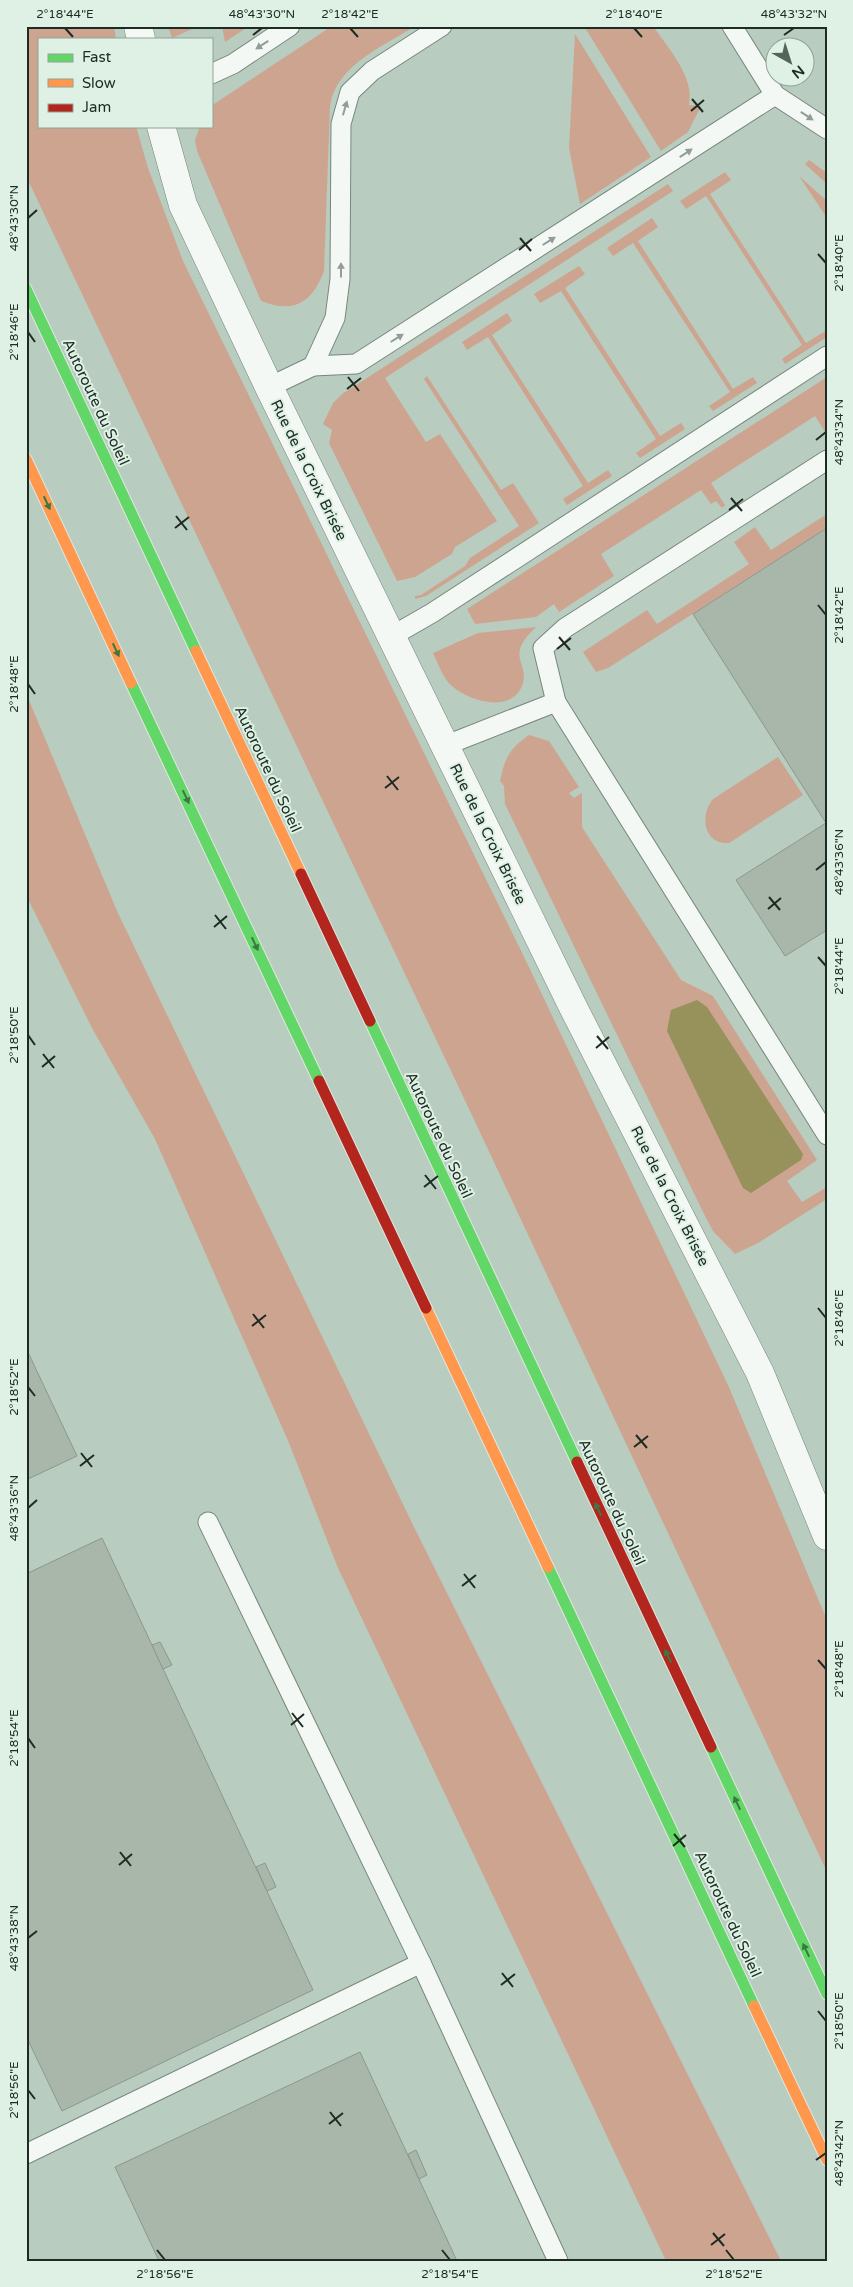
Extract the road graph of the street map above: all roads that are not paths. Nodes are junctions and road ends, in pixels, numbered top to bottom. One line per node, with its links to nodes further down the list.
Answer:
1 (290, 26): 4 (lane, one-way to 4)
2 (442, 26): 10 (lane, one-way to 2)
3 (732, 26): 5 (lane)
4 (212, 74)
5 (775, 94): 7 (lane, one-way to 7); 10 (lane, one-way to 5)
6 (162, 128): 11 (street, Rue de la Croix Brisée)
7 (827, 129)
8 (26, 289): 21 (highway, Autoroute du Soleil, one-way to 8)
9 (827, 356): 14 (lane)
10 (313, 366): 11 (lane)
11 (269, 387): 14 (street, Rue de la Croix Brisée)
12 (26, 459): 23 (highway, Autoroute du Soleil, one-way to 23)
13 (827, 460): 15 (lane)
14 (392, 636): 16 (street, Rue de la Croix Brisée)
15 (556, 702): 16 (lane); 17 (lane)
16 (444, 746): 19 (street, Rue de la Croix Brisée)
17 (827, 1135)
18 (208, 1522): 20 (lane)
19 (827, 1536)
20 (421, 1963): 22 (lane); 24 (lane)
21 (827, 1994)
22 (26, 2154)
23 (827, 2160)
24 (558, 2261)

